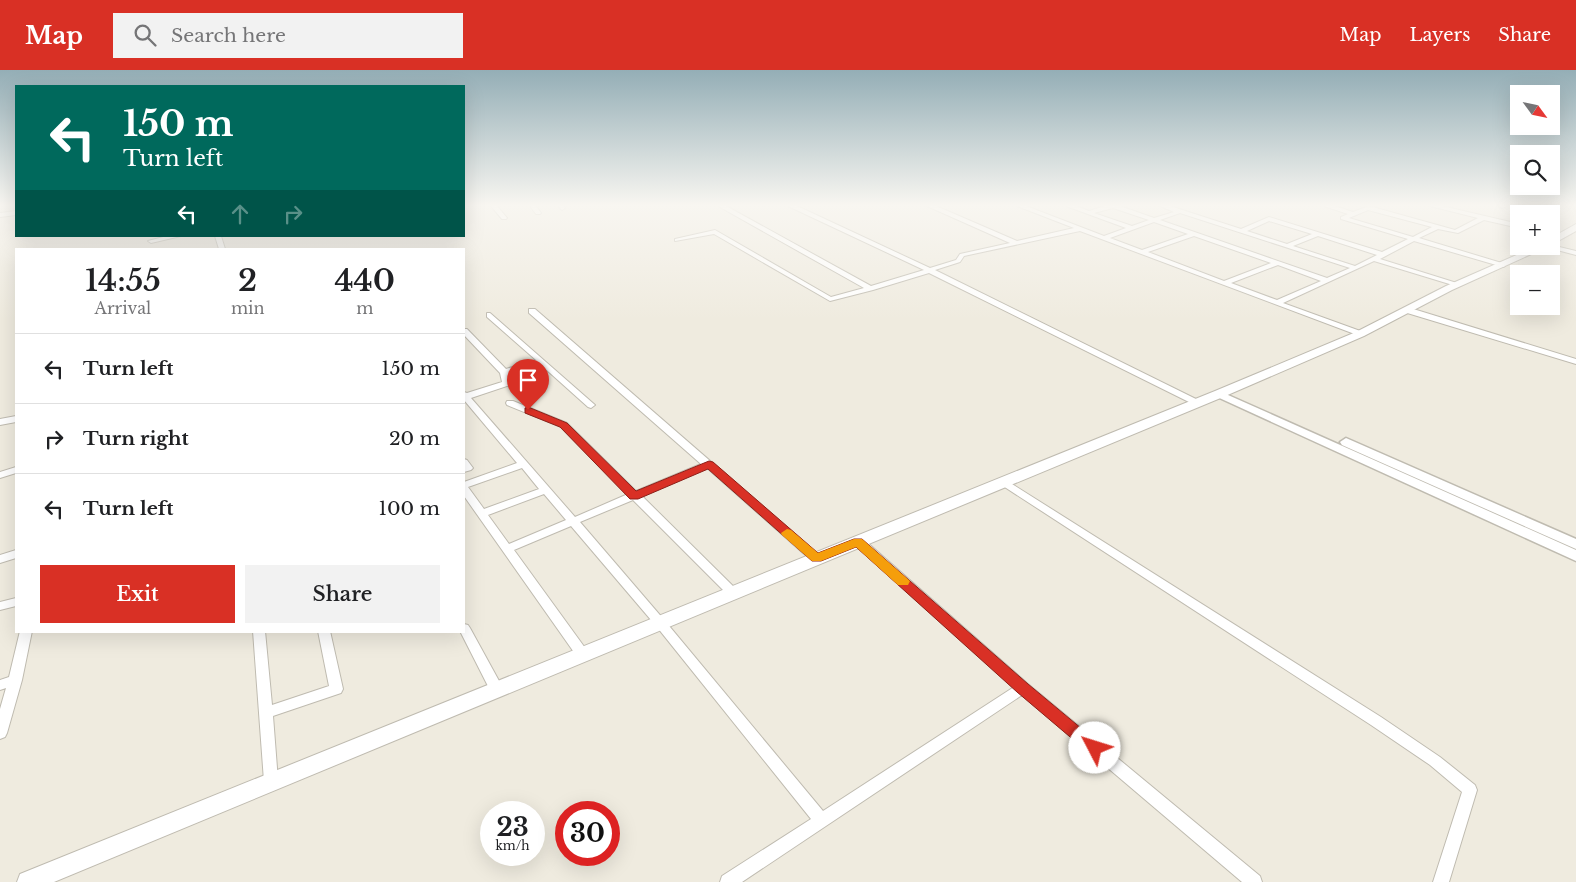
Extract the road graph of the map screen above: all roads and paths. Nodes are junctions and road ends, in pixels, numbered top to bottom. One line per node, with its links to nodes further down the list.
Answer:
1 (735, 244): 27 (street)
2 (789, 244): 27 (street)
3 (873, 244): 23 (street)
4 (1012, 244): 23 (street)
5 (1119, 244): 15 (street)
6 (1165, 244): 15 (street)
7 (1223, 244): 20 (street)
8 (1281, 244): 13 (street)
9 (1293, 244): 13 (street)
10 (1350, 244): 17 (street)
11 (1402, 244): 17 (street)
12 (1433, 244): 21 (street)
13 (1288, 246): 22 (street)
14 (1560, 249): 16 (street)
15 (1142, 252): 25 (street)
16 (1576, 253)
17 (1382, 254): 19 (street)
18 (1525, 255): 21 (main road)
19 (1374, 259): 22 (street); 26 (street)
20 (1278, 263): 24 (street); 25 (street)
21 (1503, 265): 26 (main road)
22 (1356, 268): 24 (street)
23 (929, 270): 27 (street); 40 (street)
24 (1326, 280): 28 (street)
25 (1224, 283): 28 (street)
26 (1458, 284): 29 (main road)
27 (871, 289)
28 (1276, 303): 33 (street)
29 (1407, 310): 33 (main road); 35 (street)
30 (532, 311): 45 (street)
31 (490, 315): 34 (street)
32 (465, 332): 36 (street)
33 (1360, 334): 37 (main road)
34 (542, 361): 36 (street); 41 (street)
35 (1576, 362)
36 (504, 372): 38 (street)
37 (1224, 392): 40 (main road); 56 (street); 59 (street)
38 (465, 396): 44 (street)
39 (510, 403): 52 (street)
40 (1197, 403): 48 (main road)
41 (591, 404)
42 (15, 419): 43 (street)
43 (0, 422)
44 (524, 464): 49 (street); 51 (street)
45 (709, 464): 52 (street); 60 (street)
46 (15, 470): 47 (street)
47 (0, 475)
48 (1004, 482): 55 (main road); 82 (street)
49 (465, 485)
50 (465, 490): 53 (street)
51 (546, 490): 53 (street); 54 (street)
52 (634, 496): 54 (street); 62 (street)
53 (482, 514): 57 (street)
54 (573, 521): 57 (street); 65 (street)
55 (858, 541): 60 (main road); 73 (street)
56 (1576, 544)
57 (507, 549): 70 (street)
58 (15, 554): 61 (street)
59 (1576, 556)
60 (816, 558): 62 (main road)
61 (0, 559)
62 (733, 593): 65 (main road)
63 (15, 602): 64 (street)
64 (0, 606)
65 (660, 624): 70 (main road); 78 (street)
66 (465, 630): 74 (street)
67 (26, 633): 71 (street)
68 (259, 633): 75 (street)
69 (324, 633): 75 (street)
70 (583, 655): 74 (main road)
71 (16, 680): 72 (street); 76 (street)
72 (0, 685)
73 (1023, 688): 78 (street); 81 (street)
74 (496, 690): 77 (main road)
75 (266, 714): 77 (street)
76 (0, 733)
77 (271, 781): 79 (main road)
78 (821, 820): 80 (street)
79 (28, 882)
80 (728, 882)
81 (1254, 882)
82 (1441, 882)

